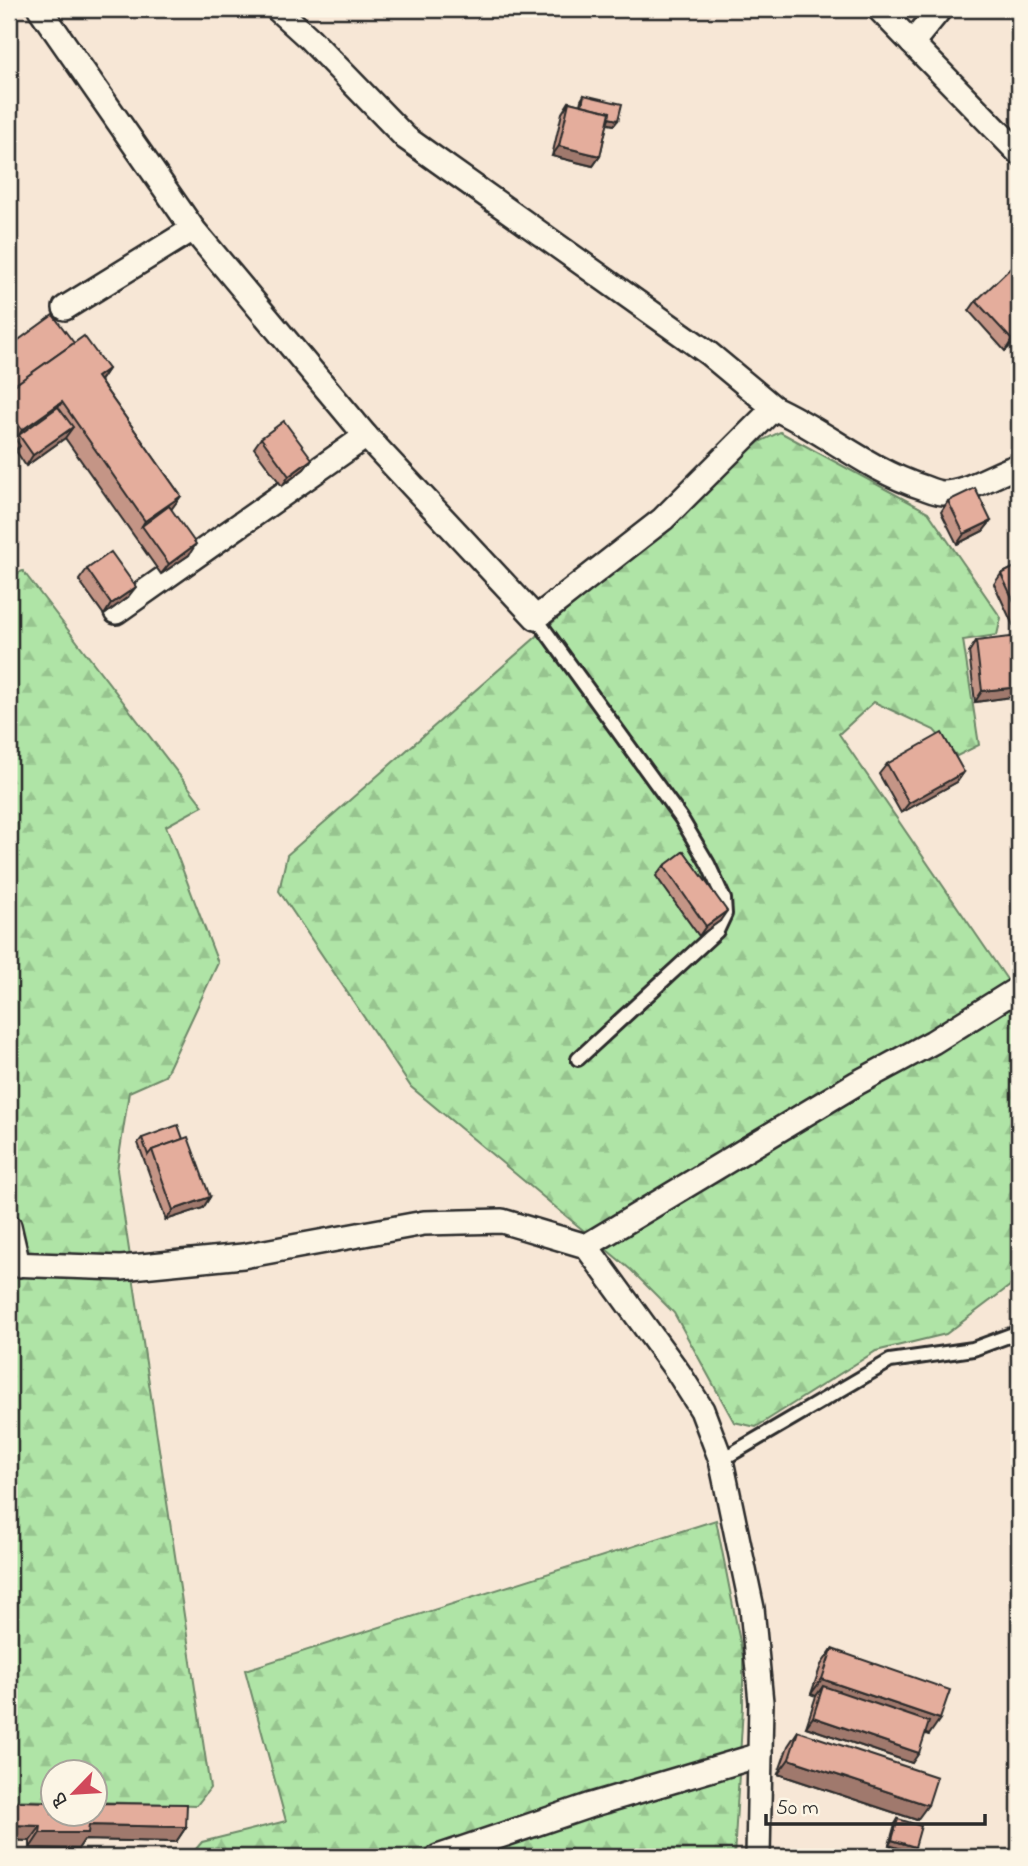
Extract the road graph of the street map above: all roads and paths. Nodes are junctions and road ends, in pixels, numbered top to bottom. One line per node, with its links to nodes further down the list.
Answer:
1 (40, 9): 7 (street)
2 (276, 9): 9 (street)
3 (878, 9): 5 (street)
4 (940, 9): 5 (street)
5 (912, 43): 6 (street)
6 (1019, 153)
7 (193, 229): 8 (street); 10 (street)
8 (65, 308)
9 (774, 408): 11 (street); 13 (street)
10 (366, 436): 12 (street); 13 (street)
11 (1019, 466)
12 (116, 612)
13 (536, 618): 15 (lane)
14 (1019, 988): 17 (street)
15 (578, 1059)
16 (9, 1226): 18 (street)
17 (586, 1245): 18 (street); 20 (street)
18 (13, 1265)
19 (1019, 1332): 20 (lane)
20 (721, 1460): 21 (street)
21 (760, 1755): 22 (street); 23 (street)
22 (438, 1857)
23 (758, 1857)

